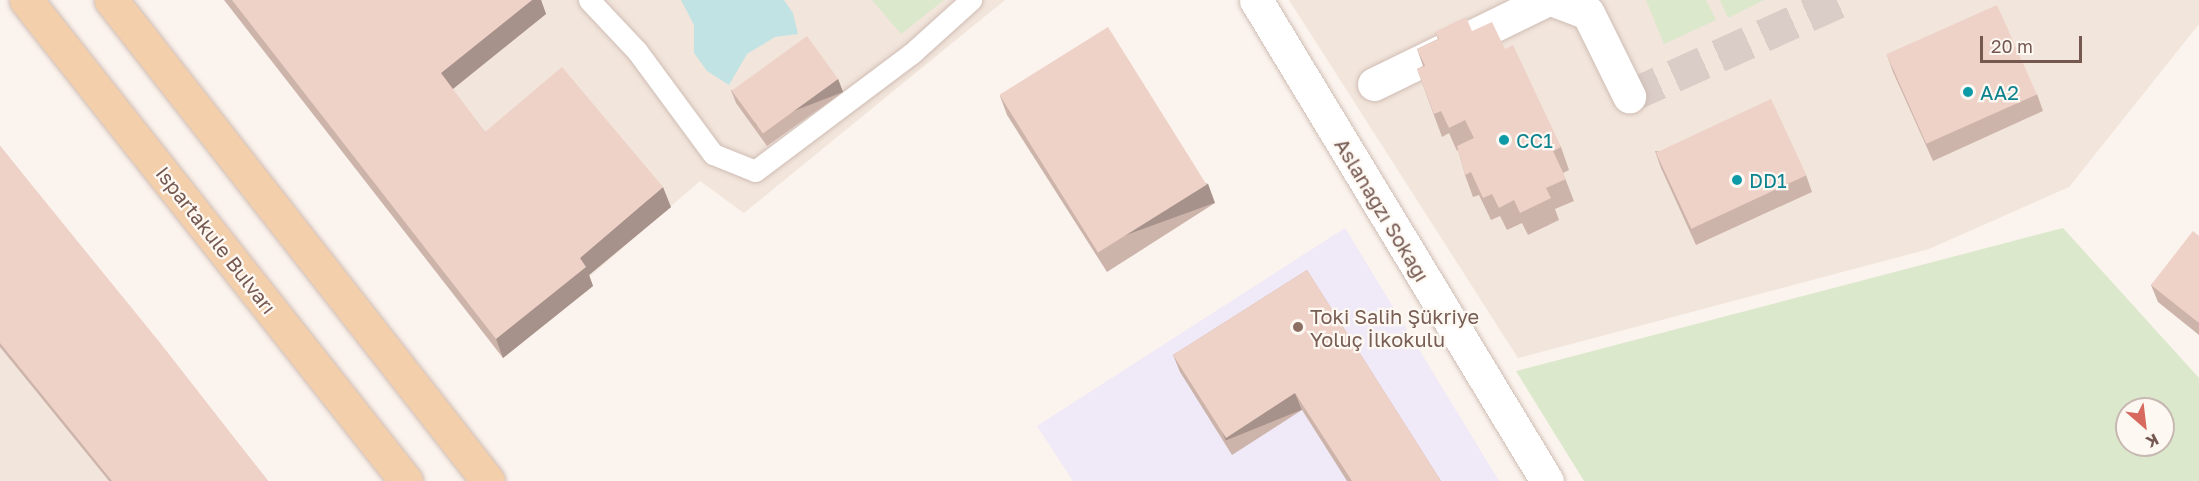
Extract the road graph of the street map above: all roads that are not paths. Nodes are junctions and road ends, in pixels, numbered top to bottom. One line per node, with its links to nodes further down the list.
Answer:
1 (26, 0): 10 (main road, Ispartakule Bulvarı)
2 (111, 0): 11 (main road)
3 (589, 0): 4 (lane)
4 (971, 0)
5 (1256, 0): 12 (street, Aslanağzı Sokağı)
6 (1546, 0): 8 (street)
7 (1554, 0): 9 (street)
8 (1374, 84)
9 (1629, 96)
10 (406, 481)
11 (488, 481)
12 (1547, 481)

